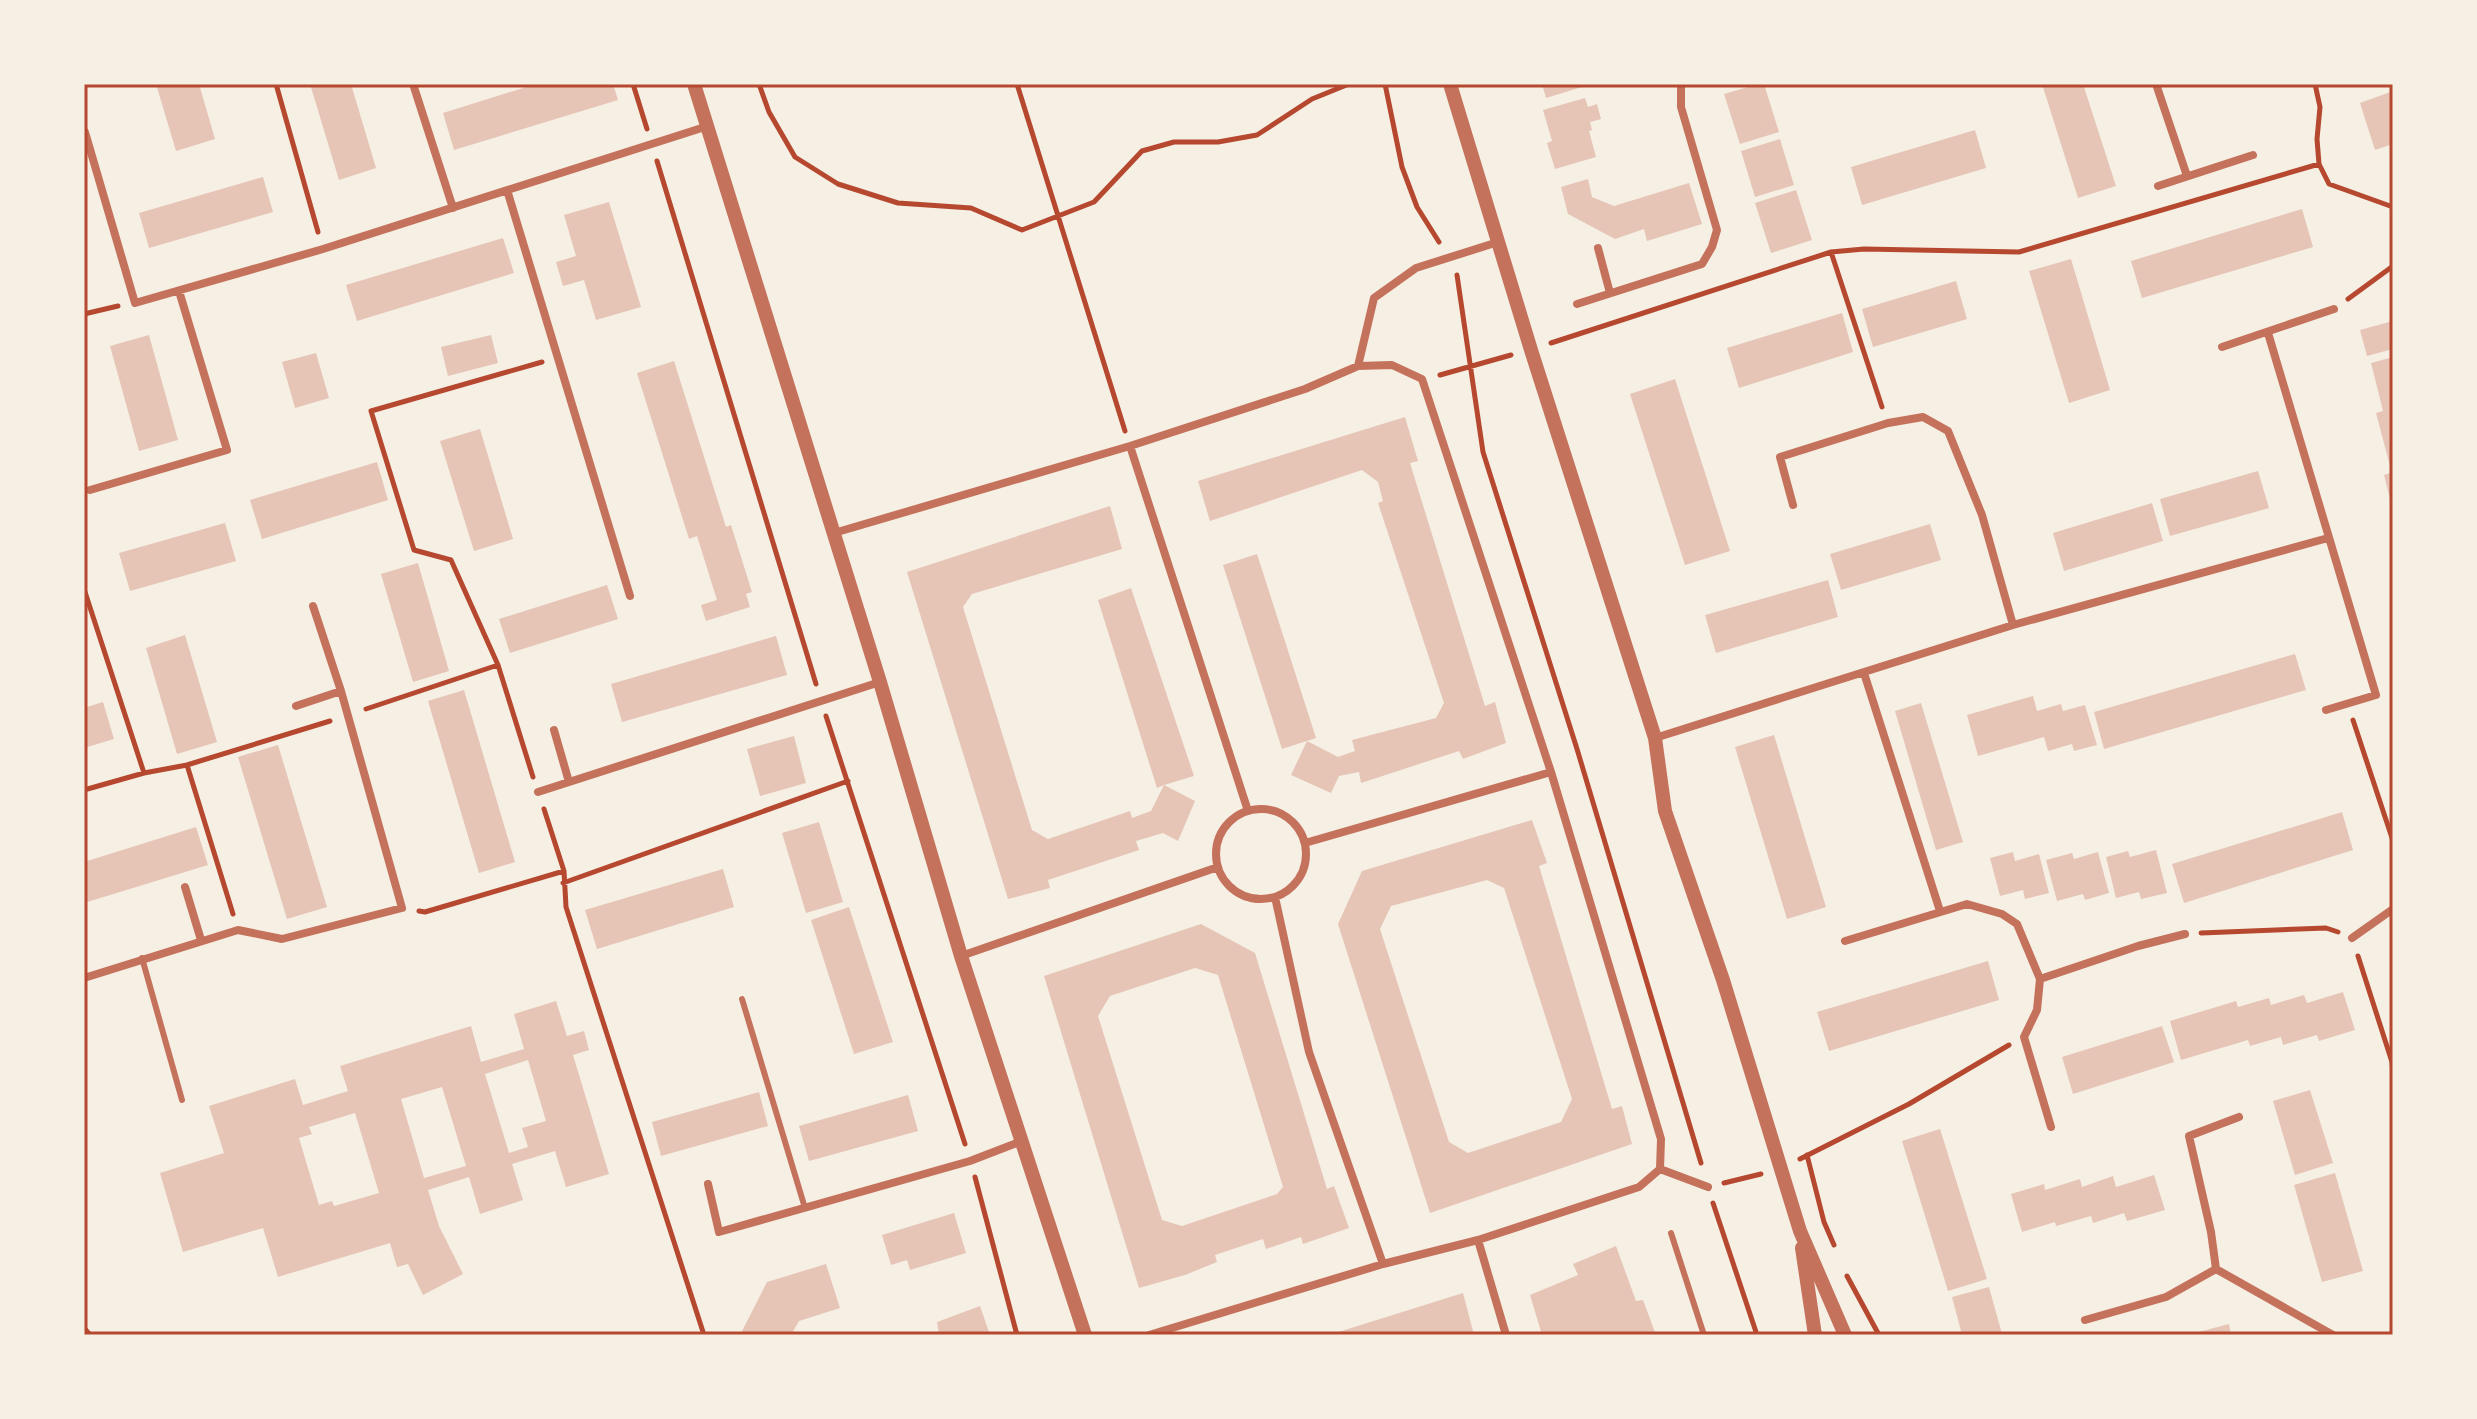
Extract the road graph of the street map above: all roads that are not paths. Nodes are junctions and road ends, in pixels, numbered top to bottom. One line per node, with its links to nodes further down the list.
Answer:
1 (413, 84): 12 (street)
2 (694, 84): 6 (street)
3 (1450, 84): 13 (street)
4 (1681, 84): 16 (street)
5 (2156, 84): 9 (street)
6 (708, 126): 11 (street); 25 (street)
7 (85, 132): 15 (street)
8 (2253, 155): 9 (street)
9 (2187, 176): 10 (street)
10 (2158, 186)
11 (507, 190): 12 (street); 27 (street)
12 (453, 208): 15 (street)
13 (1498, 242): 21 (street); 36 (street)
14 (1598, 248): 16 (street)
15 (179, 291): 23 (street)
16 (1610, 293): 17 (street)
17 (1577, 304)
18 (2334, 309): 19 (street)
19 (2268, 333): 20 (street); 26 (street)
20 (2222, 347)
21 (1358, 366): 22 (street); 37 (street)
22 (1130, 446): 25 (street); 40 (street)
23 (90, 490)
24 (1793, 505): 29 (street)
25 (834, 533): 31 (street)
26 (2328, 538): 29 (street); 34 (street)
27 (630, 596)
28 (313, 606): 32 (street)
29 (2013, 625): 30 (street)
30 (1864, 673): 36 (street); 46 (street)
31 (880, 682): 38 (street); 51 (street)
32 (341, 691): 33 (street); 49 (street)
33 (296, 706)
34 (2326, 710)
35 (554, 730): 38 (street)
36 (1655, 738): 64 (street)
37 (1551, 772): 41 (street); 60 (street)
38 (569, 782): 39 (street)
39 (538, 792)
40 (1248, 811): 41 (street); 42 (street)
41 (1305, 843): 44 (street)
42 (1218, 867): 44 (street); 51 (street)
43 (185, 887): 49 (street)
44 (1275, 897): 67 (street)
45 (2393, 909): 48 (street)
46 (1940, 911): 50 (street); 54 (street)
47 (2185, 934): 54 (street)
48 (2352, 938)
49 (201, 940): 52 (street)
50 (1845, 941)
51 (961, 956): 59 (street)
52 (142, 958): 53 (street); 56 (lane)
53 (84, 978)
54 (2040, 979): 58 (street)
55 (742, 999): 63 (lane)
56 (182, 1100)
57 (2239, 1117): 68 (street)
58 (2051, 1127)
59 (1023, 1141): 63 (street); 70 (street)
60 (1660, 1169): 62 (street); 66 (street)
61 (708, 1184): 63 (street)
62 (1708, 1187)
63 (805, 1208)
64 (1800, 1231): 74 (street); 75 (street)
65 (1671, 1233): 73 (lane)
66 (1478, 1240): 67 (street); 72 (street)
67 (1383, 1264): 71 (street)
68 (2216, 1269): 69 (street); 76 (street)
69 (2085, 1320)
70 (1085, 1335)
71 (1149, 1335)
72 (1506, 1335)
73 (1704, 1335)
74 (1815, 1335)
75 (1845, 1335)
76 (2333, 1335)

